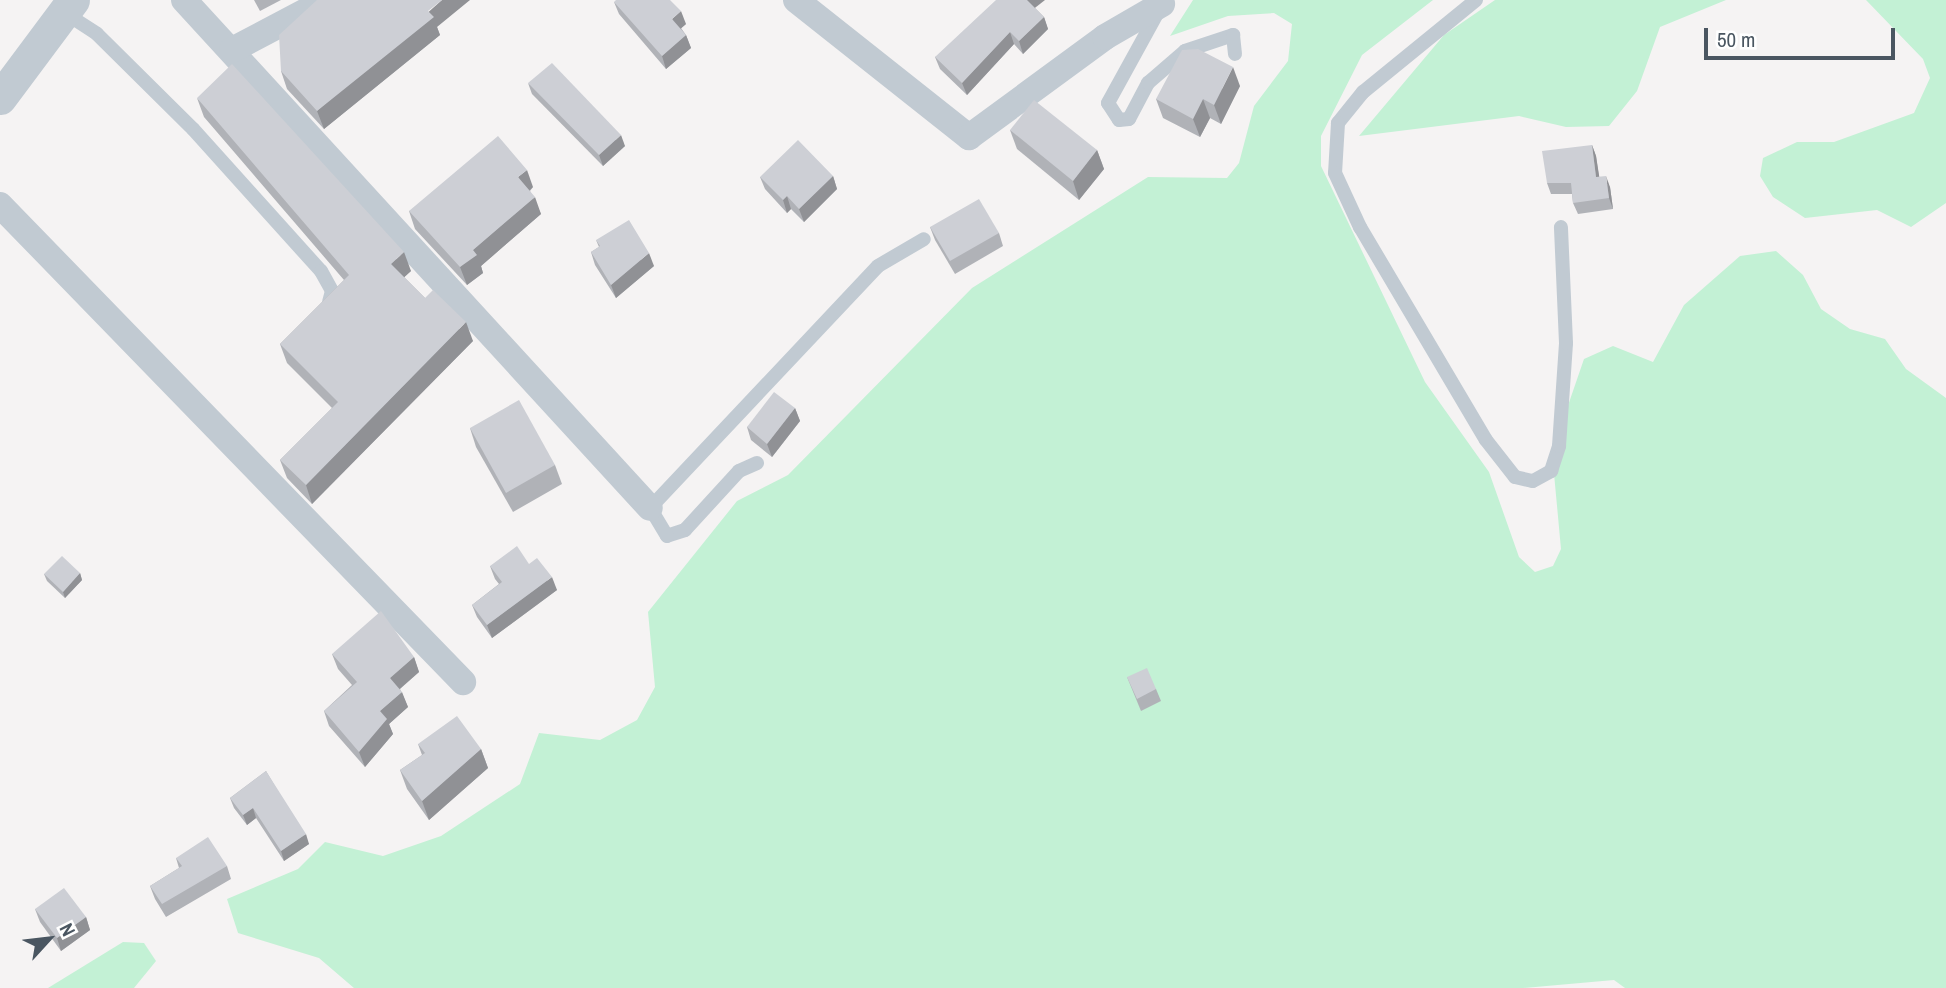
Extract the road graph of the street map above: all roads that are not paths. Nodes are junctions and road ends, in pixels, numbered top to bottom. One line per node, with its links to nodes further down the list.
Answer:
1 (184, 0): 7 (street)
2 (327, 0): 7 (street)
3 (796, 0): 5 (street)
4 (1476, 0): 11 (lane)
5 (1166, 2): 8 (lane)
6 (69, 7): 9 (street); 13 (lane)
7 (232, 50): 15 (street)
8 (1235, 54)
9 (0, 98)
10 (0, 205): 16 (street)
11 (1561, 227)
12 (924, 239): 15 (lane)
13 (329, 302)
14 (757, 463): 15 (lane)
15 (650, 508)
16 (463, 682)

